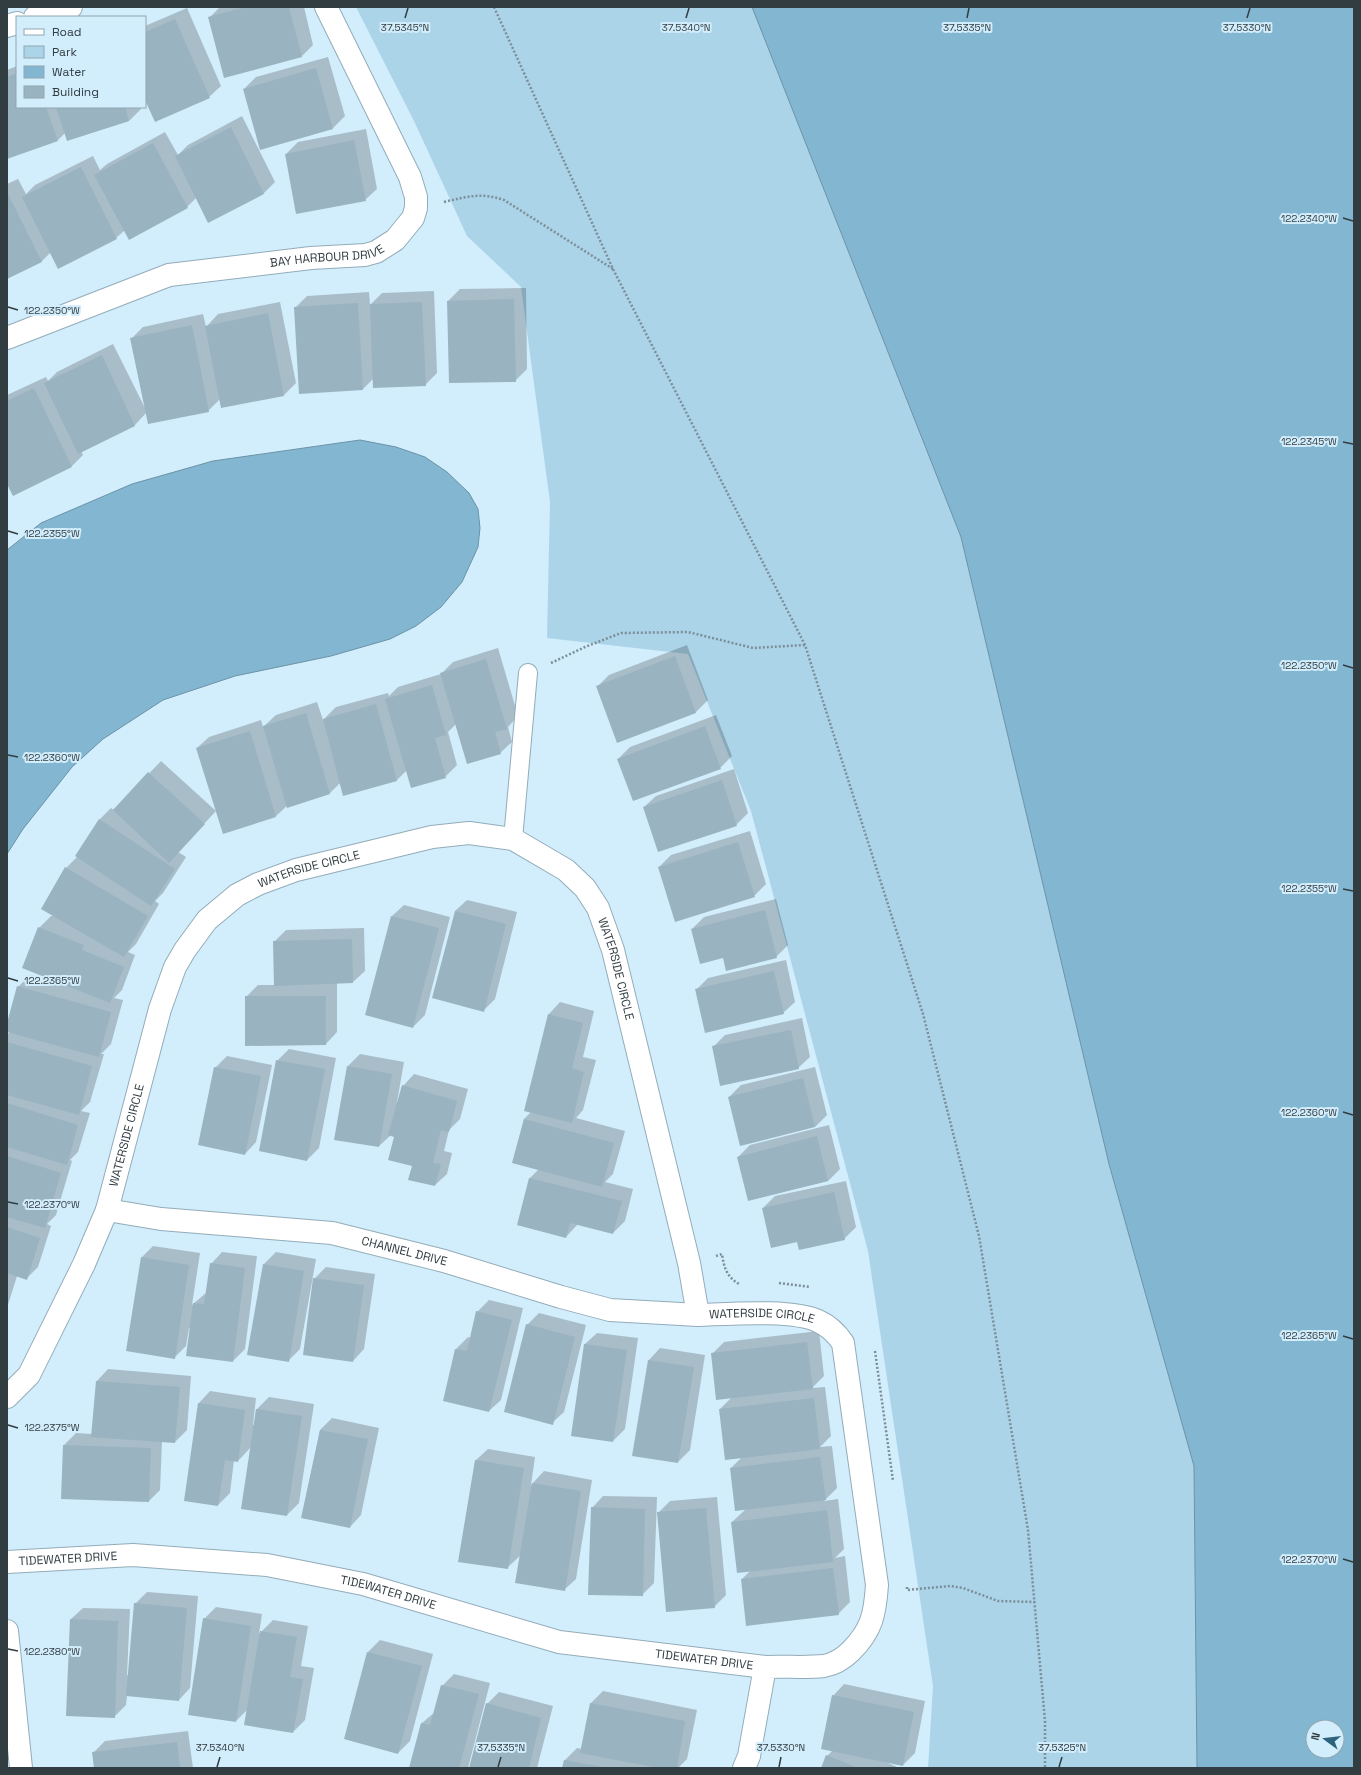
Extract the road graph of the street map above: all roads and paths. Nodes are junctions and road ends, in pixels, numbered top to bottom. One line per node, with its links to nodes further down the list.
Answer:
1 (71, 7): 4 (street)
2 (326, 7): 5 (street)
3 (494, 7): 6 (path)
4 (39, 16)
5 (416, 208): 6 (path); 7 (street, BAY HARBOUR DRIVE)
6 (613, 269): 8 (path)
7 (7, 338)
8 (805, 645): 9 (path); 19 (path)
9 (528, 673): 10 (lane)
10 (512, 839): 11 (street, WATERSIDE CIRCLE); 12 (street, WATERSIDE CIRCLE)
11 (107, 1210): 12 (street, CHANNEL DRIVE); 13 (street, WATERSIDE CIRCLE)
12 (698, 1315): 16 (street, WATERSIDE CIRCLE)
13 (7, 1397)
14 (7, 1562): 16 (street, TIDEWATER DRIVE)
15 (7, 1631): 17 (street)
16 (765, 1667): 18 (street)
17 (21, 1768)
18 (744, 1768)
19 (1045, 1768)

